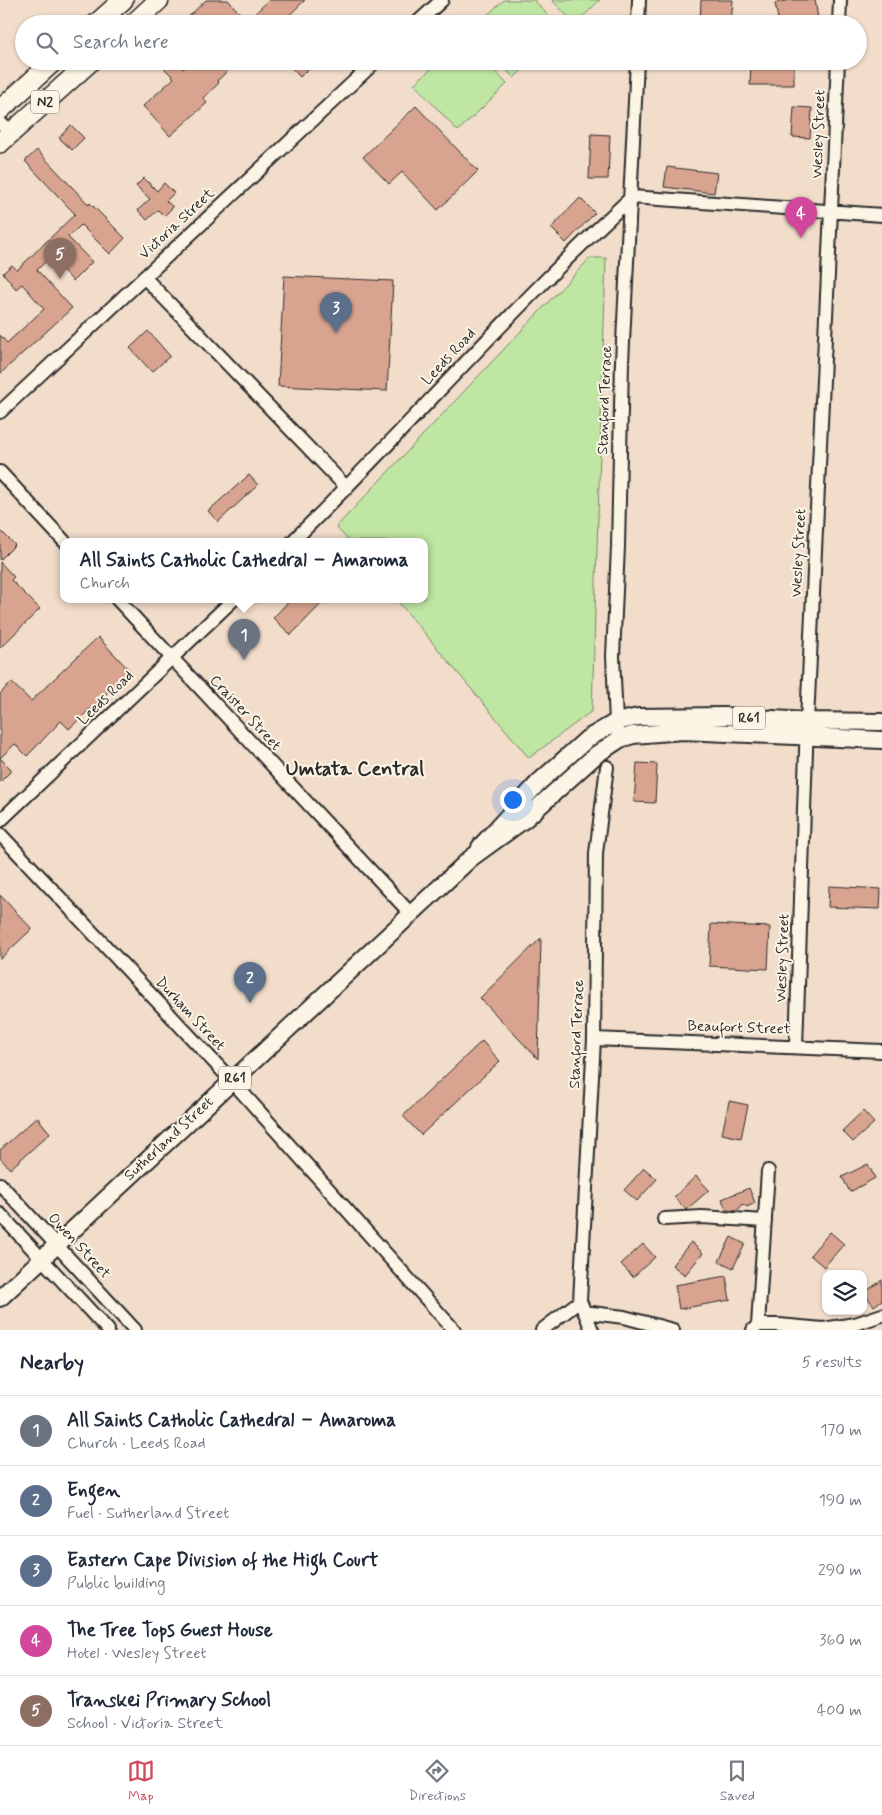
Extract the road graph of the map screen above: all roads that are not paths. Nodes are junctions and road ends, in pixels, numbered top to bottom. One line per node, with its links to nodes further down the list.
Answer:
1 (123, 0): 6 (highway)
2 (159, 0): 7 (highway)
3 (442, 0): 8 (street)
4 (639, 0): 9 (street)
5 (840, 0): 10 (street)
6 (106, 15)
7 (143, 15)
8 (426, 15)
9 (638, 15)
10 (839, 15)
11 (44, 70): 16 (highway, N2)
12 (80, 70): 17 (highway, N2)
13 (366, 70): 21 (street, Victoria Street)
14 (637, 70): 18 (street, Stanford Terrace)
15 (838, 70): 19 (street, Wesley Street)
16 (0, 110)
17 (3, 133)
18 (632, 197): 19 (street); 24 (street, Leeds Road); 30 (street, Stanford Terrace)
19 (832, 213): 20 (street); 32 (street, Wesley Street)
20 (882, 215)
21 (144, 277): 22 (street, Victoria Street); 24 (street)
22 (0, 412)
23 (0, 472): 25 (street)
24 (347, 488): 26 (street, Leeds Road)
25 (61, 538)
26 (296, 538)
27 (122, 603): 29 (street, Craister Street)
28 (230, 603): 29 (street, Leeds Road)
29 (172, 658): 36 (street, Leeds Road); 39 (street, Craister Street)
30 (616, 722): 32 (main road, Sutherland Street / R61); 33 (street, Stanford Terrace); 38 (main road, Sutherland Street / R61)
31 (882, 722): 32 (main road, Sutherland Street / R61)
32 (807, 728): 33 (main road, Sutherland Street / R61); 34 (main road, Sutherland Street / R61); 41 (street, Wesley Street)
33 (620, 739): 38 (main road, Sutherland Street / R61)
34 (882, 740)
35 (607, 767): 40 (street, Stanford Terrace)
36 (0, 821)
37 (0, 834): 43 (street, Durham Street)
38 (471, 858): 39 (main road, Sutherland Street / R61)
39 (411, 914): 43 (main road, Sutherland Street / R61)
40 (594, 1039): 41 (street, Beaufort Street); 52 (street, Stanford Terrace)
41 (796, 1047): 42 (street, Beaufort Street)
42 (882, 1051)
43 (232, 1081): 49 (main road, Sutherland Street / R61); 57 (street, Durham Street)
44 (768, 1171): 48 (street)
45 (0, 1184): 49 (street, Owen Street)
46 (0, 1214): 50 (street)
47 (664, 1219): 48 (street)
48 (765, 1220): 54 (street)
49 (56, 1245): 50 (main road, Sutherland Street / R61); 56 (street, Owen Street)
50 (42, 1258): 51 (main road, Sutherland Street / R61); 55 (street)
51 (0, 1298)
52 (582, 1307): 58 (street); 59 (street); 60 (street)
53 (882, 1315): 54 (street)
54 (755, 1328)
55 (108, 1330)
56 (135, 1330)
57 (454, 1330)
58 (542, 1330)
59 (592, 1330)
60 (673, 1330)

